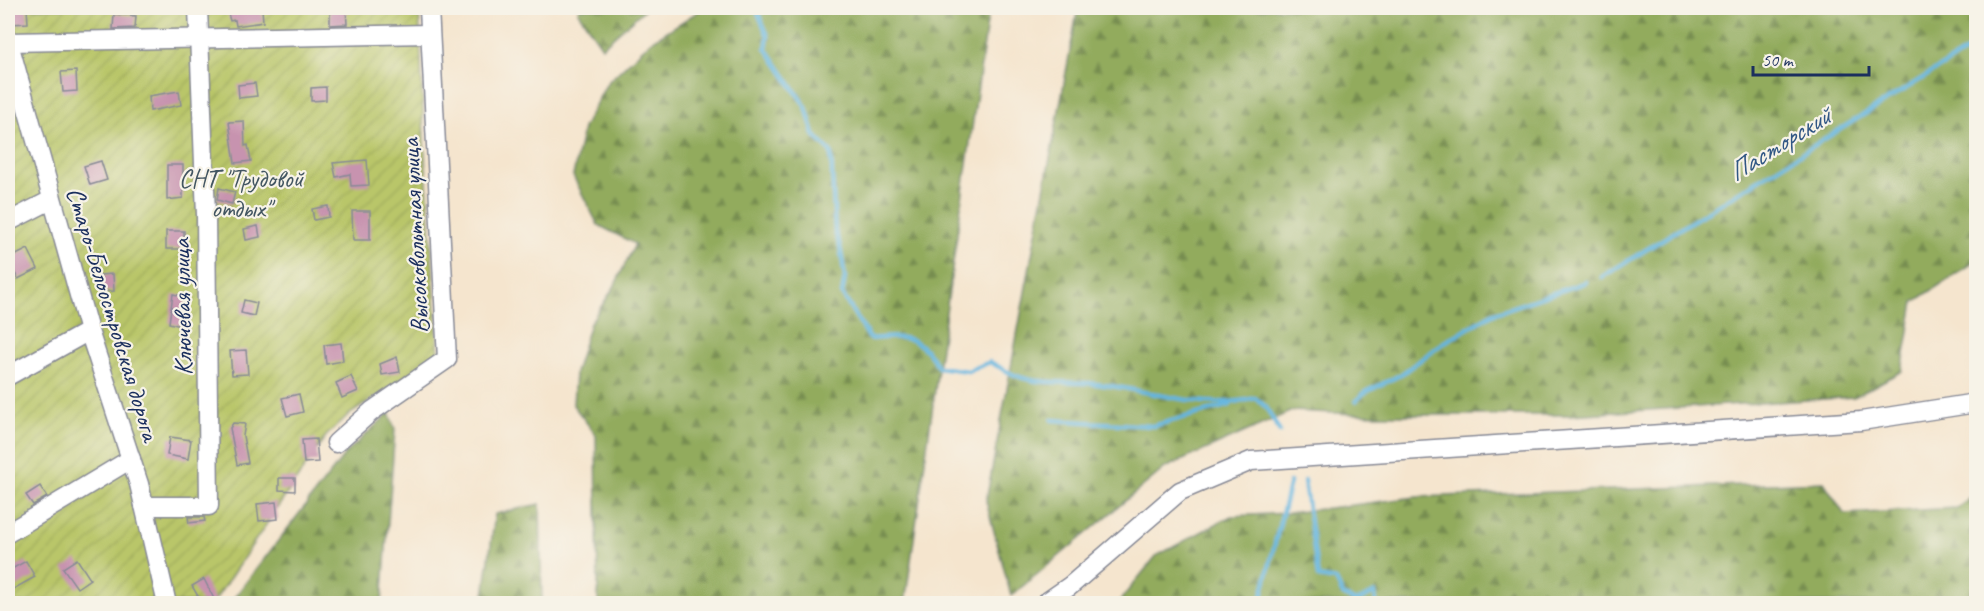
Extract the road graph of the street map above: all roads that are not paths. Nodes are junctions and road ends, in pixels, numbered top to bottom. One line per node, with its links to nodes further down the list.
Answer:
1 (198, 8): 4 (street, Ключевая улица)
2 (429, 8): 3 (street, Высоковольтная улица)
3 (429, 34): 4 (street); 11 (street, Высоковольтная улица)
4 (200, 39): 5 (street); 13 (street, Ключевая улица)
5 (8, 41): 6 (street, Старо-Белоостровская дорога)
6 (51, 200): 7 (street); 8 (street, Старо-Белоостровская дорога)
7 (8, 222)
8 (89, 331): 9 (street); 12 (street, Старо-Белоостровская дорога)
9 (8, 376)
10 (1977, 403): 16 (street)
11 (336, 442)
12 (131, 459): 13 (street, Старо-Белоостровская дорога); 14 (street)
13 (144, 506): 15 (street, Старо-Белоостровская дорога)
14 (8, 532)
15 (167, 603)
16 (1044, 603)

